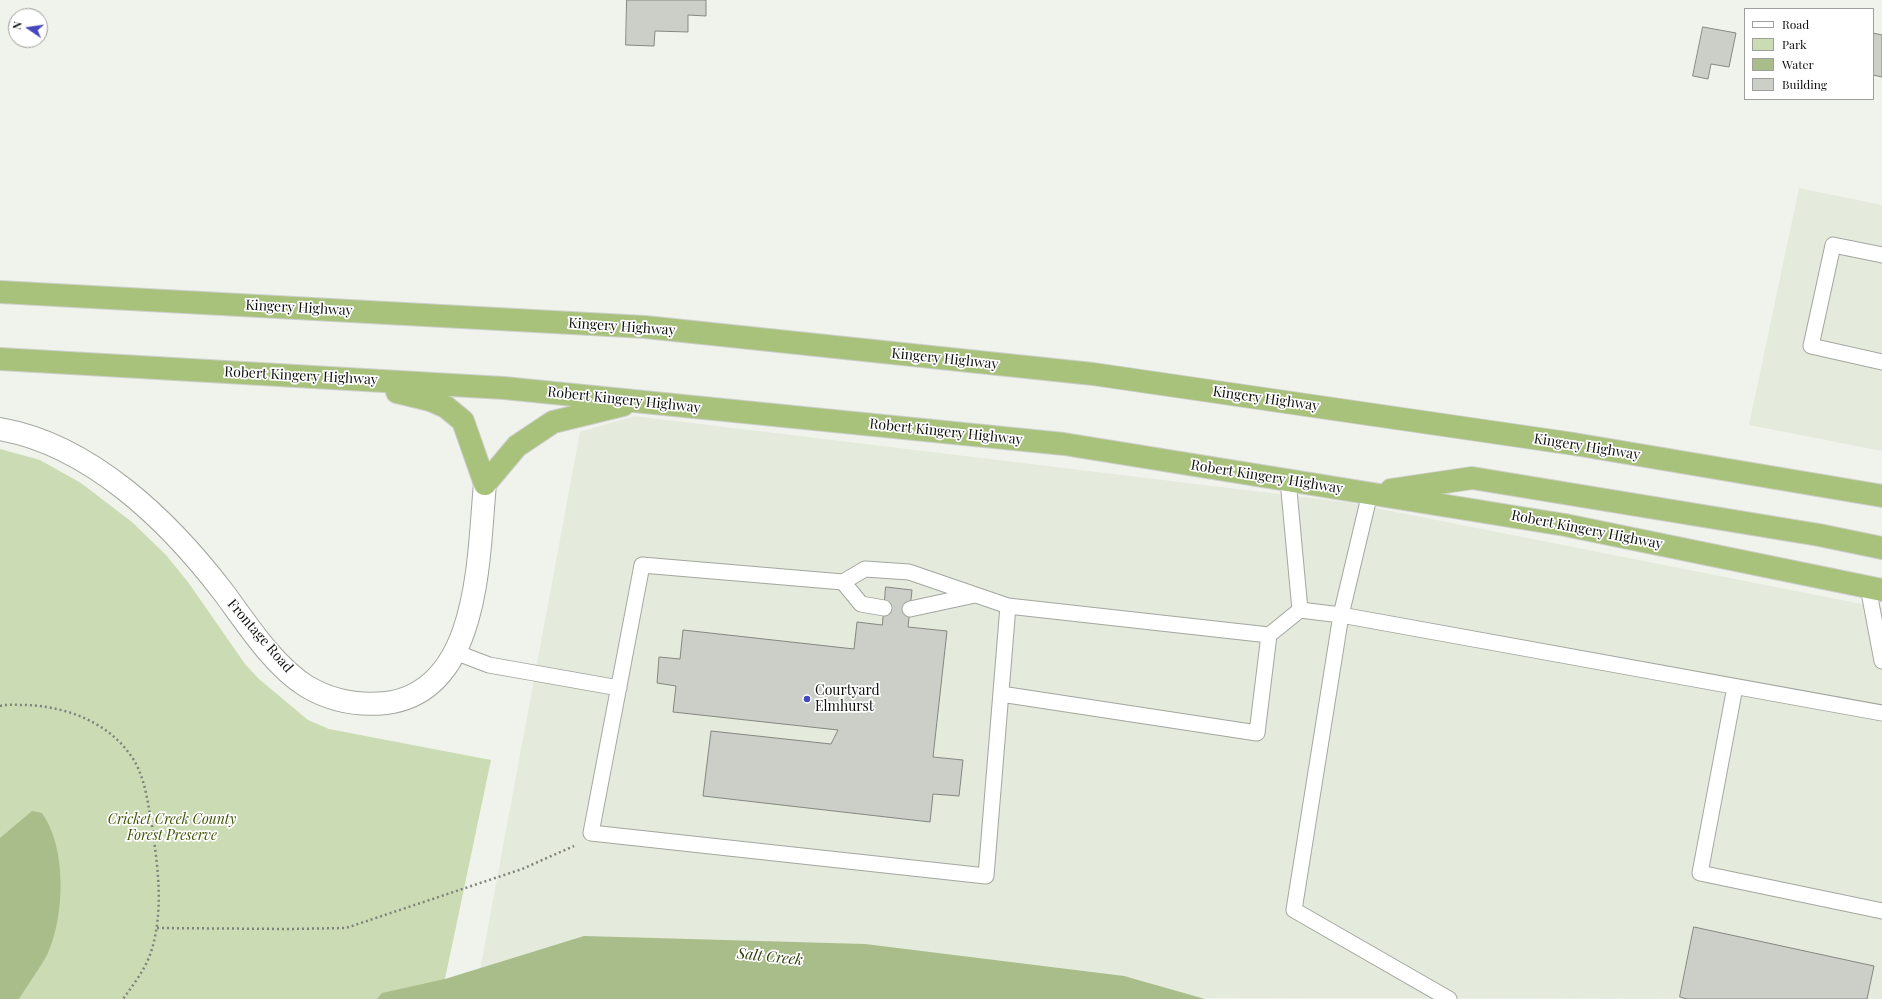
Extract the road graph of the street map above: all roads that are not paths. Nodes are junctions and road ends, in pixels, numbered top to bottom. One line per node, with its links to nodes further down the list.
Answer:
1 (1882, 255): 4 (lane)
2 (0, 292): 11 (highway, Kingery Highway)
3 (0, 359): 5 (highway, Robert Kingery Highway)
4 (1882, 362)
5 (330, 378): 6 (highway, Robert Kingery Highway); 9 (highway)
6 (639, 401): 8 (highway, Robert Kingery Highway); 9 (highway)
7 (0, 429): 22 (street, Frontage Road)
8 (1288, 480): 10 (highway, Robert Kingery Highway); 19 (lane)
9 (485, 484): 22 (street, Frontage Road)
10 (1370, 493): 12 (highway); 14 (highway, Robert Kingery Highway); 20 (lane)
11 (1882, 496)
12 (1882, 548)
13 (843, 582): 15 (lane); 17 (lane); 25 (lane)
14 (1875, 588): 23 (lane)
15 (975, 595): 16 (lane); 18 (lane)
16 (1008, 606): 21 (lane); 26 (lane)
17 (884, 608)
18 (910, 609)
19 (1300, 610): 20 (lane); 21 (lane)
20 (1341, 615): 24 (lane); 29 (lane)
21 (1268, 636): 26 (lane)
22 (455, 652): 25 (lane)
23 (1882, 661)
24 (1735, 686): 27 (lane); 28 (lane)
25 (619, 688): 26 (lane)
26 (1001, 694)
27 (1882, 713)
28 (1882, 911)
29 (1449, 999)

